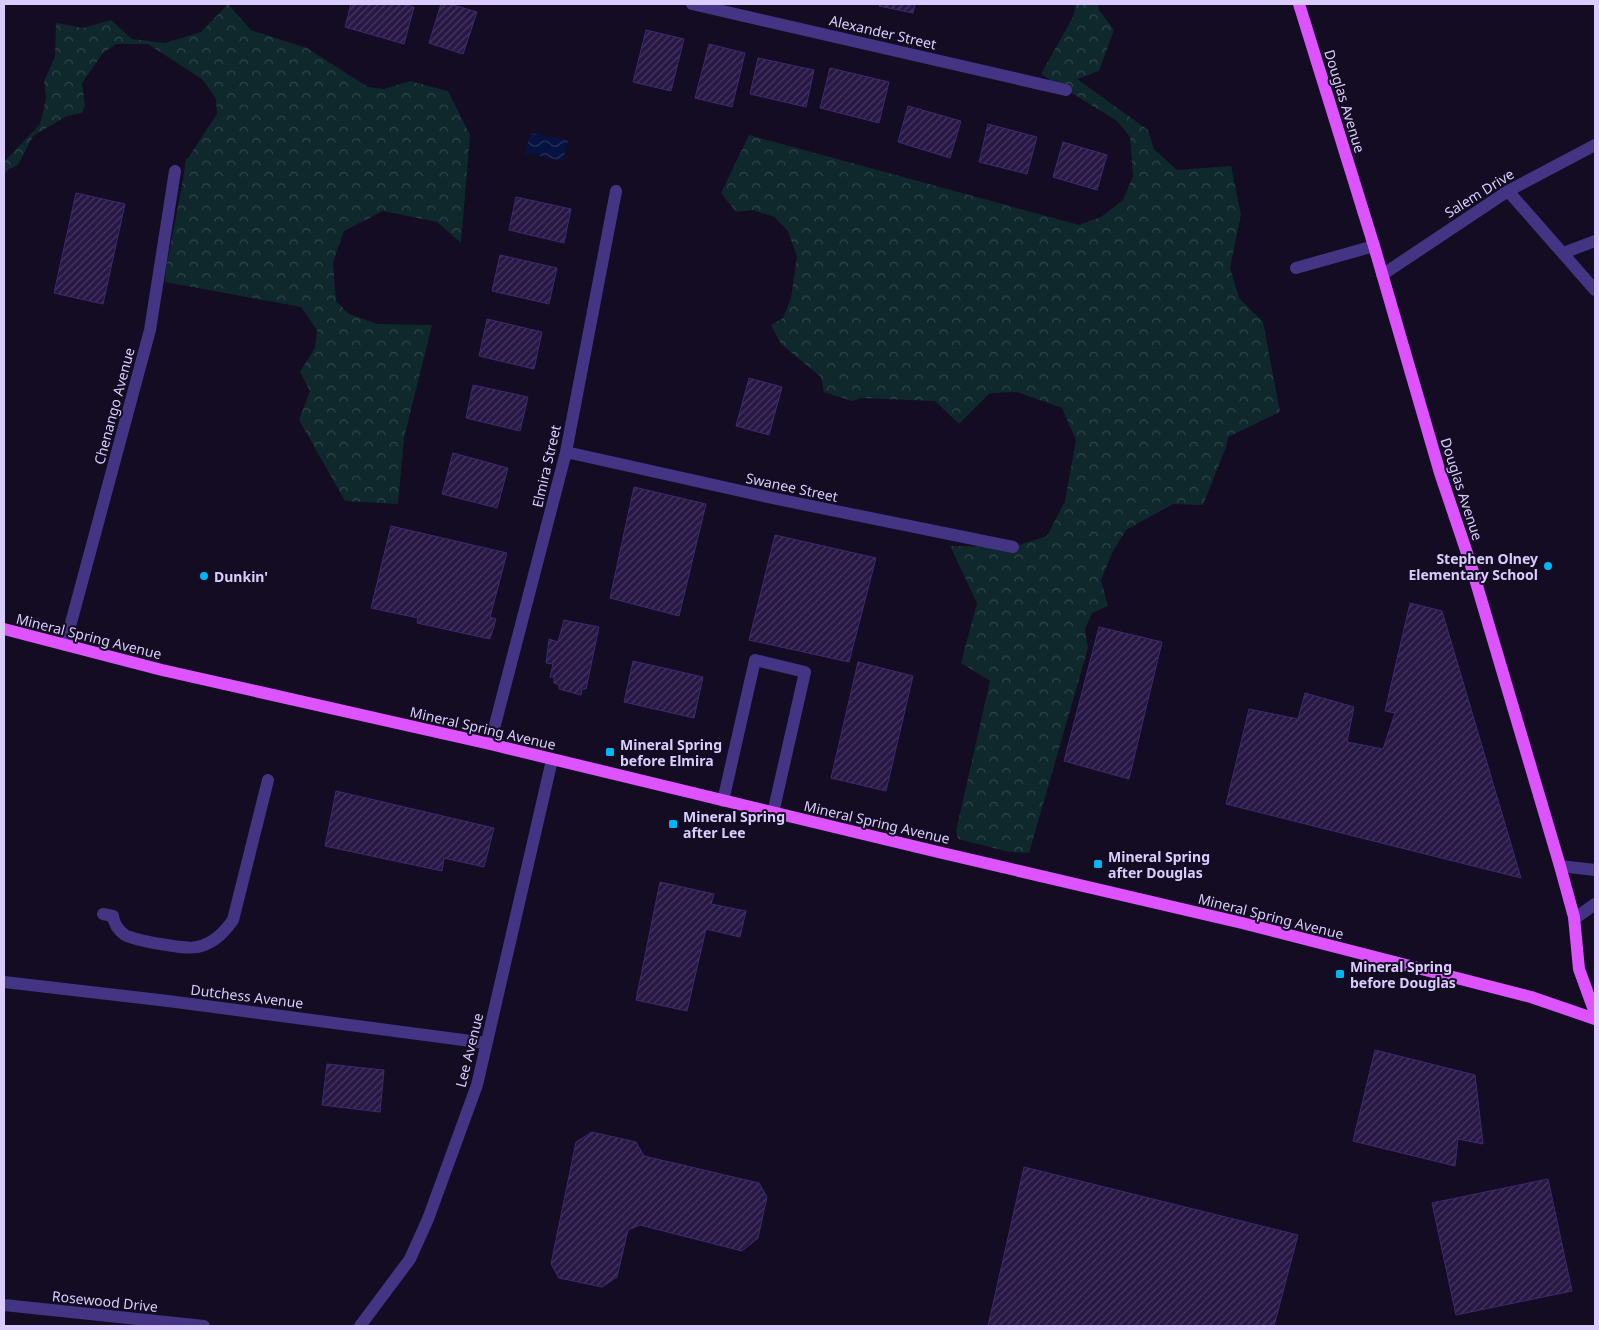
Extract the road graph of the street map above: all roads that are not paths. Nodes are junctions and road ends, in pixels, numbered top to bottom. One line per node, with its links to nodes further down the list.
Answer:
1 (692, 4): 3 (street, Alexander Street)
2 (1299, 4): 9 (main road, Douglas Avenue)
3 (1066, 90)
4 (1595, 145): 7 (street, Salem Drive)
5 (175, 171): 17 (street, Chenango Avenue)
6 (616, 191): 14 (street, Elmira Street)
7 (1508, 191): 10 (street); 12 (street, Salem Drive)
8 (1595, 241): 10 (street)
9 (1374, 246): 11 (street); 12 (main road, Douglas Avenue)
10 (1562, 252): 13 (street)
11 (1296, 268)
12 (1382, 275): 23 (main road, Douglas Avenue)
13 (1595, 290)
14 (566, 452): 15 (street, Swanee Street); 18 (street, Elmira Street)
15 (1013, 547)
16 (4, 629): 17 (main road, Mineral Spring Avenue)
17 (65, 645): 18 (main road, Mineral Spring Avenue)
18 (490, 744): 19 (main road, Mineral Spring Avenue)
19 (552, 760): 21 (main road, Mineral Spring Avenue); 31 (street, Lee Avenue)
20 (268, 780): 26 (street)
21 (723, 801): 22 (main road, Mineral Spring Avenue); 22 (street)
22 (773, 813): 30 (main road, Mineral Spring Avenue)
23 (1560, 866): 24 (street); 27 (main road, Douglas Avenue)
24 (1595, 870)
25 (1595, 904): 27 (street)
26 (103, 914)
27 (1574, 919): 29 (main road, Douglas Avenue)
28 (4, 982): 31 (street, Dutchess Avenue)
29 (1595, 1013)
30 (1595, 1019)
31 (486, 1042): 34 (street, Lee Avenue)
32 (4, 1305): 33 (street, Rosewood Drive)
33 (204, 1326)
34 (360, 1326)

